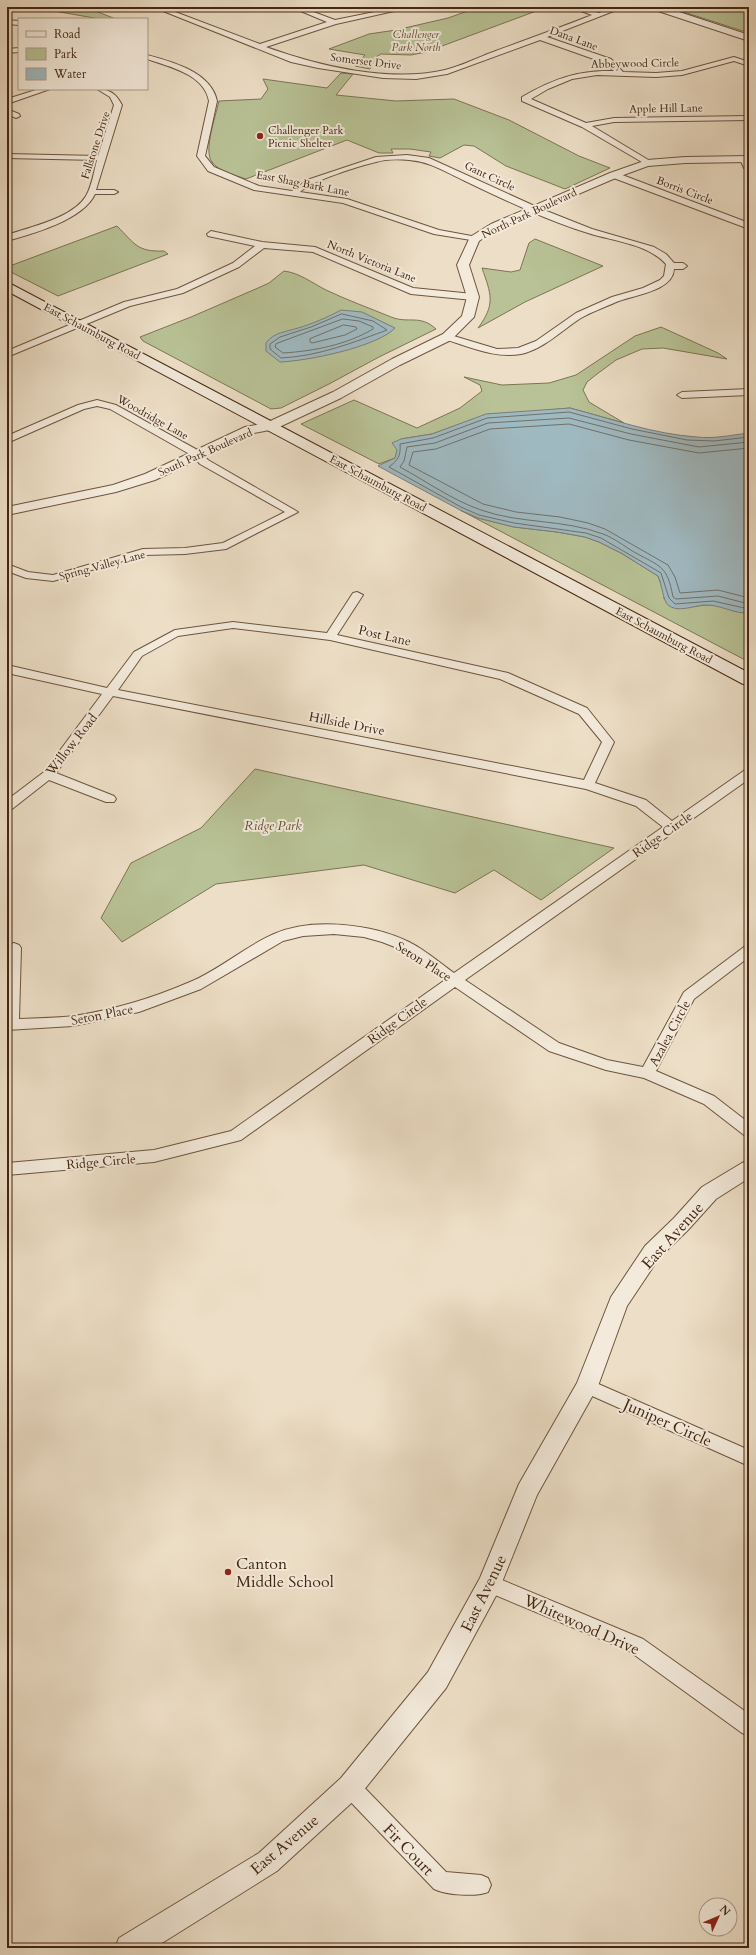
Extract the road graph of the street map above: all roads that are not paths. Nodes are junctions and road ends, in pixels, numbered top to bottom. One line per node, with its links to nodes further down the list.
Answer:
1 (156, 7): 13 (street, Somerset Drive)
2 (294, 7): 9 (street)
3 (409, 7): 9 (street)
4 (573, 7): 7 (street)
5 (620, 7): 7 (street, Somerset Drive)
6 (655, 7): 12 (street)
7 (598, 15): 11 (street, Somerset Drive)
8 (7, 22): 10 (street)
9 (334, 22): 13 (street)
10 (18, 23)
11 (540, 37): 13 (street, Somerset Drive); 18 (street, Dana Lane)
12 (749, 38)
13 (259, 47)
14 (18, 50): 15 (street)
15 (7, 51)
16 (148, 56): 33 (street, East Shag Bark Lane)
17 (749, 64): 18 (street, Abbeywood Circle)
18 (620, 73): 25 (street, Abbeywood Circle)
19 (43, 90): 21 (street)
20 (103, 90): 27 (street, Fallstone Drive)
21 (7, 102)
22 (7, 111): 23 (street)
23 (16, 116)
24 (749, 118): 25 (street, Apple Hill Lane)
25 (585, 125): 29 (street)
26 (7, 156): 27 (street)
27 (101, 158): 31 (street, Fallstone Drive)
28 (747, 162): 29 (street, North Park Boulevard)
29 (647, 163): 30 (street, North Park Boulevard)
30 (614, 175): 34 (street, North Park Boulevard); 35 (street, Borris Circle)
31 (91, 192): 32 (street, Fallstone Drive); 37 (street, Fallstone Drive)
32 (114, 192)
33 (294, 193): 34 (street, Gant Circle); 40 (street, East Shag Bark Lane)
34 (536, 210): 40 (street, North Park Boulevard); 42 (street, Gant Circle)
35 (749, 226)
36 (7, 227): 37 (street)
37 (20, 234): 39 (street, Fallstone Drive)
38 (211, 234): 41 (street, North Victoria Lane)
39 (7, 238)
40 (474, 239): 45 (street, North Park Boulevard)
41 (262, 245): 45 (street, North Victoria Lane); 46 (street)
42 (670, 266): 43 (street); 47 (street)
43 (683, 266)
44 (7, 286): 46 (main road, East Schaumburg Road)
45 (473, 297): 47 (street)
46 (78, 324): 48 (street); 51 (main road, East Schaumburg Road)
47 (447, 337): 51 (street)
48 (7, 354)
49 (749, 392): 50 (street)
50 (682, 395)
51 (270, 426): 53 (street, South Park Boulevard); 60 (main road, East Schaumburg Road)
52 (7, 440): 53 (street, Woodridge Lane)
53 (201, 458): 54 (street, South Park Boulevard); 55 (street, South Park Boulevard); 56 (street, Spring Valley Lane)
54 (7, 511)
55 (7, 520)
56 (7, 568)
57 (357, 595): 58 (street)
58 (330, 637): 61 (street, Post Lane); 64 (street, Post Lane)
59 (7, 669): 61 (street, Hillside Drive)
60 (749, 680)
61 (111, 692): 63 (street, Willow Road); 64 (street, Hillside Drive)
62 (749, 773): 67 (street, Ridge Circle)
63 (48, 775): 65 (street); 66 (street, Willow Road)
64 (588, 785): 67 (street, Hillside Drive)
65 (110, 799)
66 (7, 806)
67 (672, 828): 70 (street, Ridge Circle)
68 (14, 948): 71 (street)
69 (749, 950): 72 (street, Azalea Circle)
70 (454, 980): 71 (street, Seton Place); 72 (street, Seton Place); 75 (street, Ridge Circle)
71 (10, 1025)
72 (648, 1073): 73 (street, Seton Place)
73 (749, 1131)
74 (749, 1168): 76 (street, East Avenue)
75 (7, 1169)
76 (587, 1386): 77 (street, Juniper Circle); 78 (street, East Avenue)
77 (749, 1458)
78 (490, 1584): 79 (street, Whitewood Drive); 80 (street, East Avenue)
79 (749, 1726)
80 (350, 1787): 81 (street, Fir Court); 82 (street, East Avenue)
81 (480, 1885)
82 (129, 1948)

